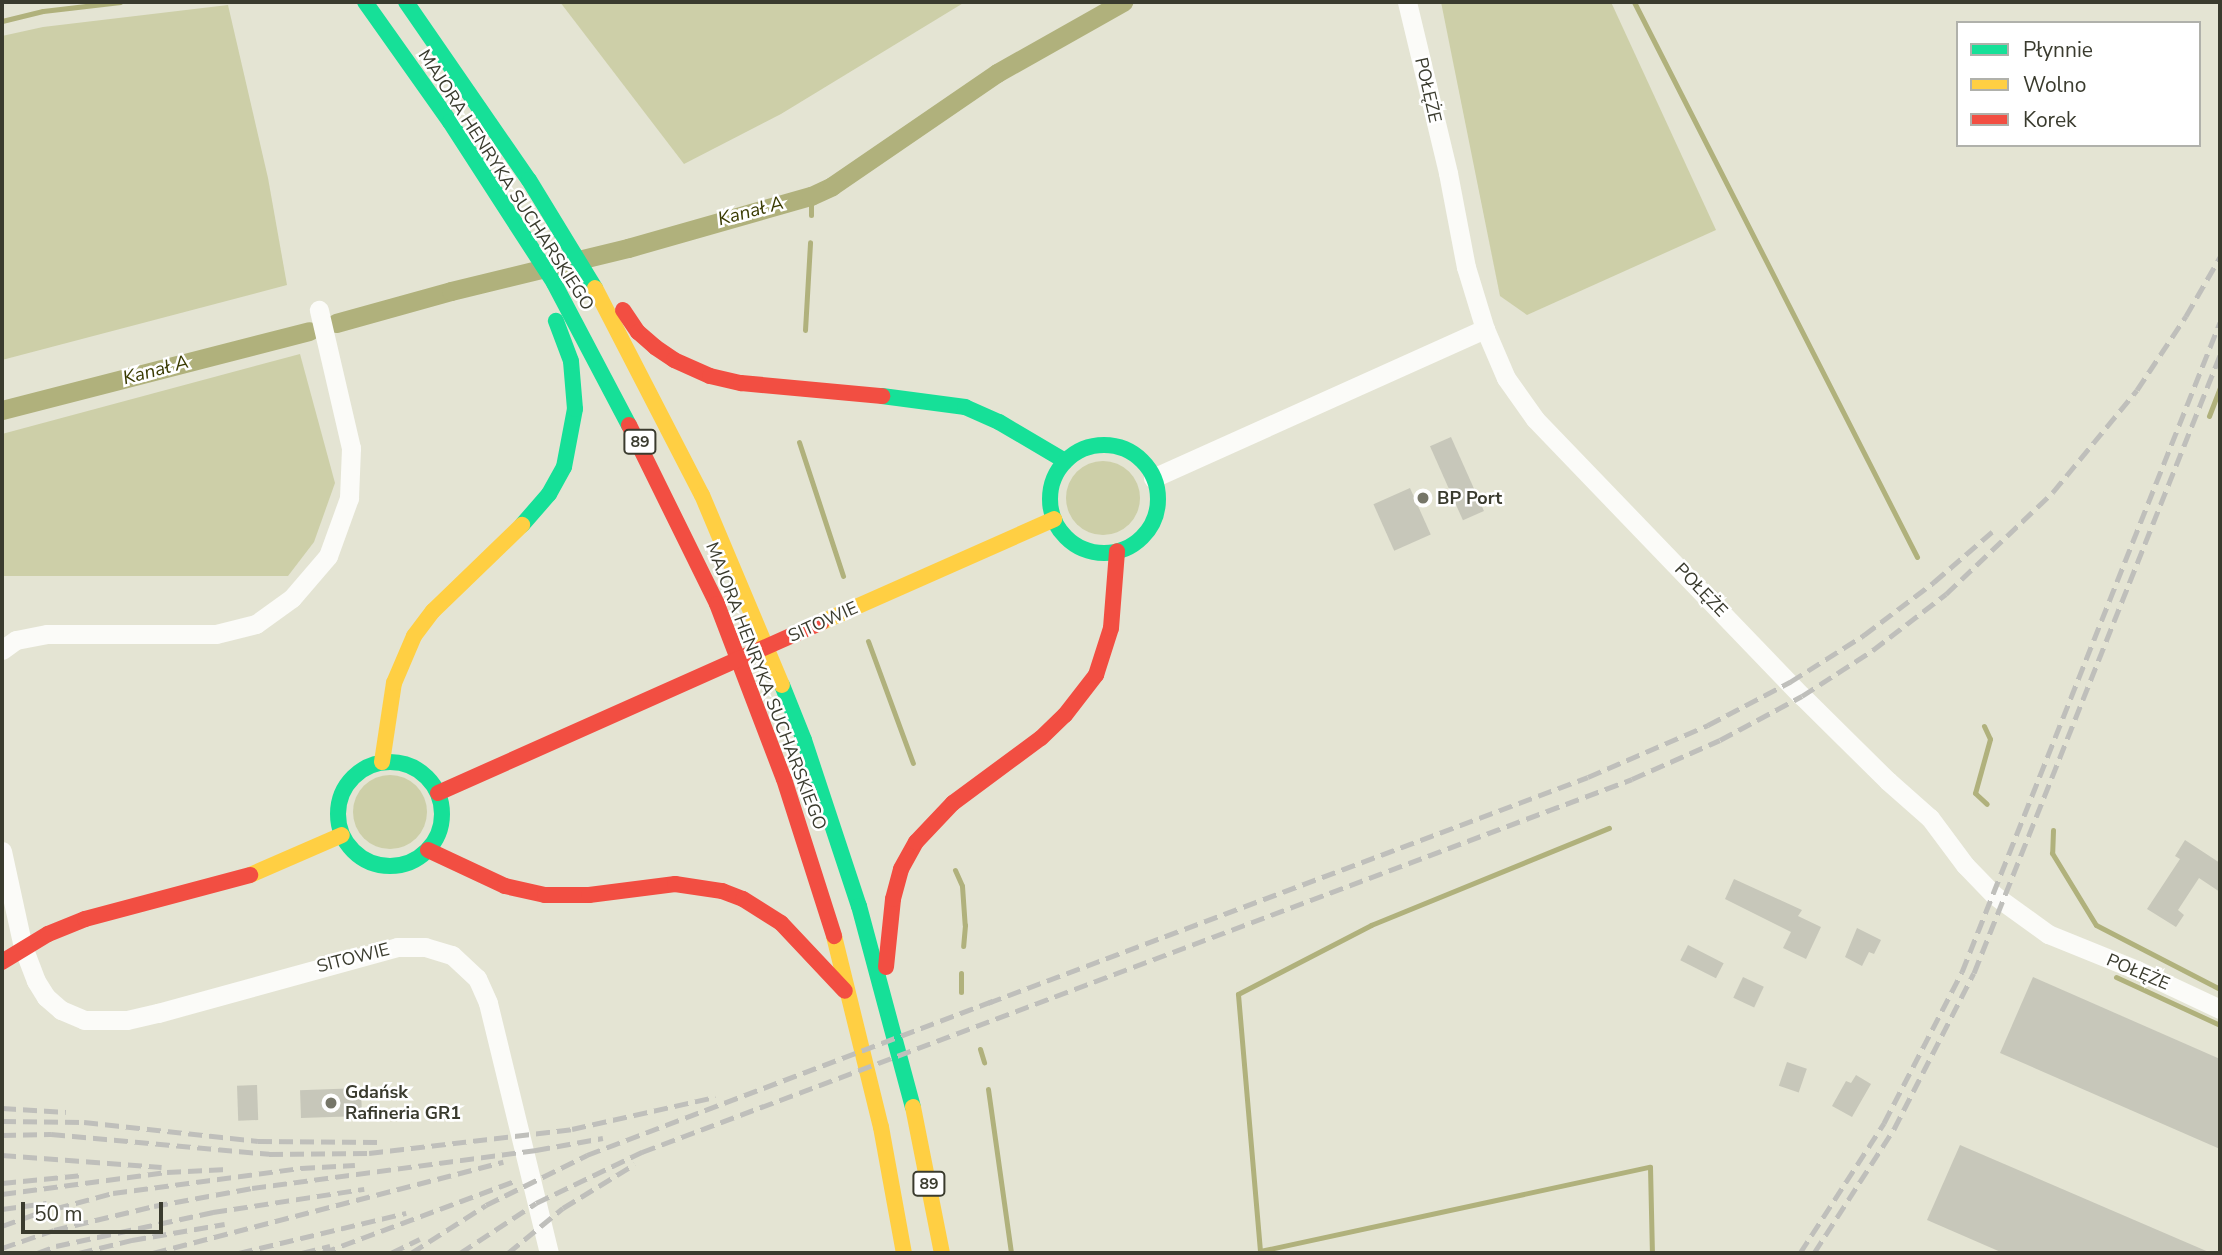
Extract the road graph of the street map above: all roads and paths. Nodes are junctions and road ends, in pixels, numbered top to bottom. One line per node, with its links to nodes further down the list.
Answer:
1 (365, 2): 5 (main road, MAJORA HENRYKA SUCHARSKIEGO / 89)
2 (406, 2): 4 (main road, MAJORA HENRYKA SUCHARSKIEGO / 89)
3 (1407, 2): 7 (street, POŁĘŻE)
4 (591, 280): 8 (main road); 20 (main road, MAJORA HENRYKA SUCHARSKIEGO / 89)
5 (554, 284): 13 (main road); 21 (main road, MAJORA HENRYKA SUCHARSKIEGO / 89)
6 (319, 310): 12 (street)
7 (1485, 328): 9 (street); 22 (street, POŁĘŻE)
8 (1065, 461): 9 (main road); 10 (main road)
9 (1153, 478): 11 (main road)
10 (1054, 519): 11 (main road); 14 (main road, SITOWIE)
11 (1117, 551): 20 (main road)
12 (2, 650)
13 (382, 762): 14 (main road); 15 (main road)
14 (438, 793): 16 (main road)
15 (342, 835): 16 (main road); 18 (main road)
16 (428, 850): 21 (main road)
17 (2, 851): 18 (street, SITOWIE)
18 (23, 947): 19 (main road); 23 (street, SITOWIE)
19 (2, 962)
20 (880, 980): 25 (main road, MAJORA HENRYKA SUCHARSKIEGO / 89)
21 (848, 995): 24 (main road, MAJORA HENRYKA SUCHARSKIEGO / 89)
22 (2220, 1009)
23 (549, 1253)
24 (904, 1253)
25 (942, 1253)

